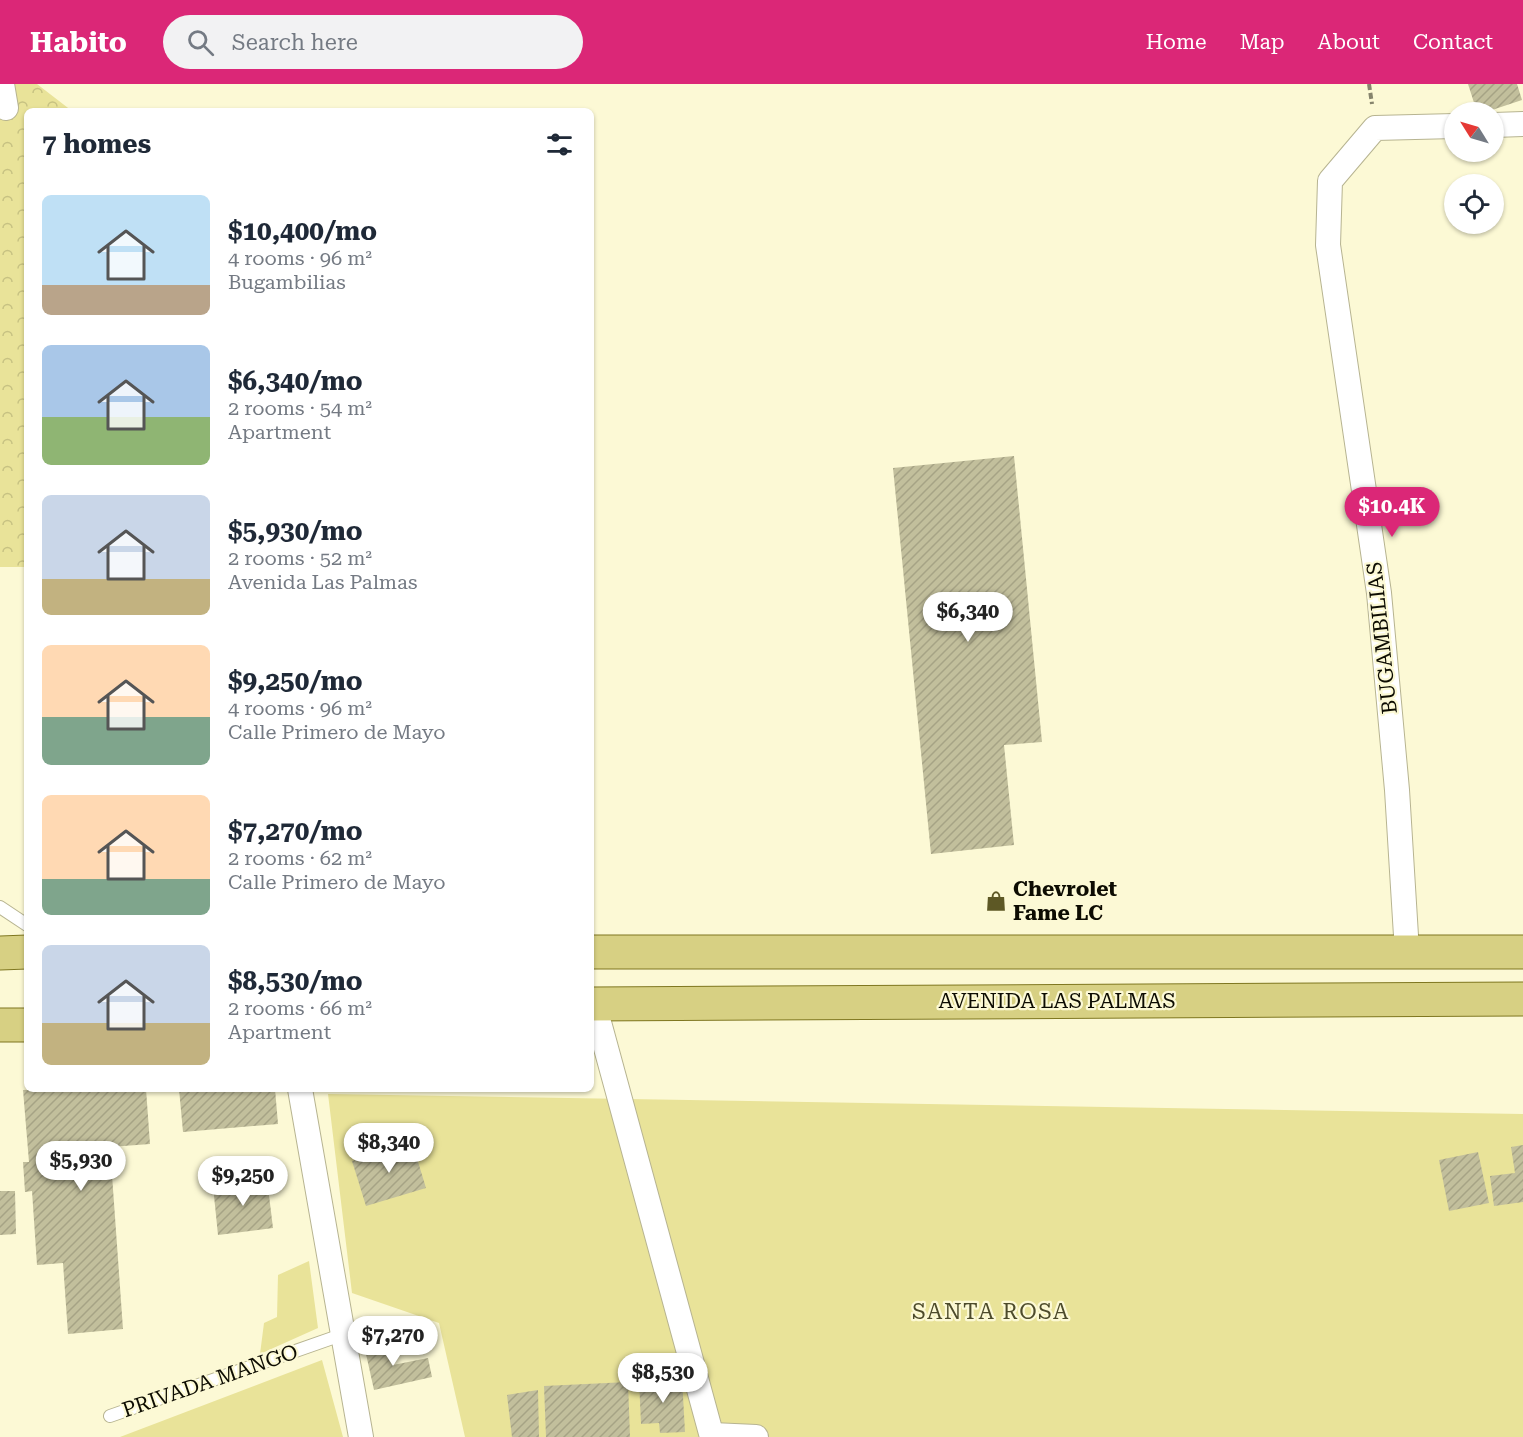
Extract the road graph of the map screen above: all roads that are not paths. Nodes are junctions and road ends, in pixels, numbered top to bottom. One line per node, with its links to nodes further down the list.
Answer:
1 (2, 84): 2 (street)
2 (6, 108)
3 (1523, 124): 4 (street)
4 (1504, 125)
5 (1444, 126): 11 (street, BUGAMBILIAS)
6 (0, 907): 7 (lane)
7 (24, 923)
8 (0, 952): 9 (main road)
9 (24, 952)
10 (594, 952): 11 (main road)
11 (1407, 952): 12 (main road)
12 (1523, 952)
13 (1523, 999): 14 (main road, AVENIDA LAS PALMAS)
14 (594, 1004)
15 (594, 1011): 21 (street)
16 (0, 1025): 17 (main road)
17 (24, 1025)
18 (301, 1092): 19 (street)
19 (344, 1334): 20 (lane, PRIVADA MANGO); 22 (street)
20 (110, 1416)
21 (712, 1436): 23 (street)
22 (362, 1437)
23 (756, 1437)

